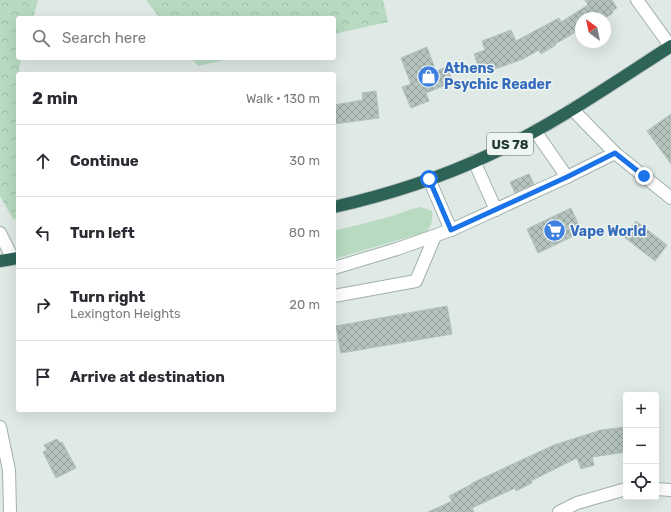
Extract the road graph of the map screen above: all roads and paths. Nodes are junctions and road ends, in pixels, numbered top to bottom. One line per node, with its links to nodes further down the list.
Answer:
1 (638, 0): 2 (street)
2 (671, 46): 3 (highway, US 78)
3 (572, 109): 4 (highway, US 78); 5 (street)
4 (535, 130): 6 (highway, US 78); 7 (street)
5 (615, 153): 7 (street); 9 (street)
6 (474, 162): 8 (highway, US 78); 11 (street)
7 (567, 177): 11 (street)
8 (429, 179): 10 (highway, US 78); 12 (street)
9 (671, 198)
10 (336, 207)
11 (496, 210): 12 (street)
12 (451, 230): 14 (street)
13 (0, 233): 15 (street)
14 (435, 236): 17 (street); 18 (street)
15 (15, 259): 16 (highway)
16 (0, 261)
17 (336, 267)
18 (336, 296)
19 (0, 427): 23 (street)
20 (659, 489): 22 (street)
21 (623, 490): 24 (street)
22 (671, 490)
23 (10, 512)
24 (558, 512)

